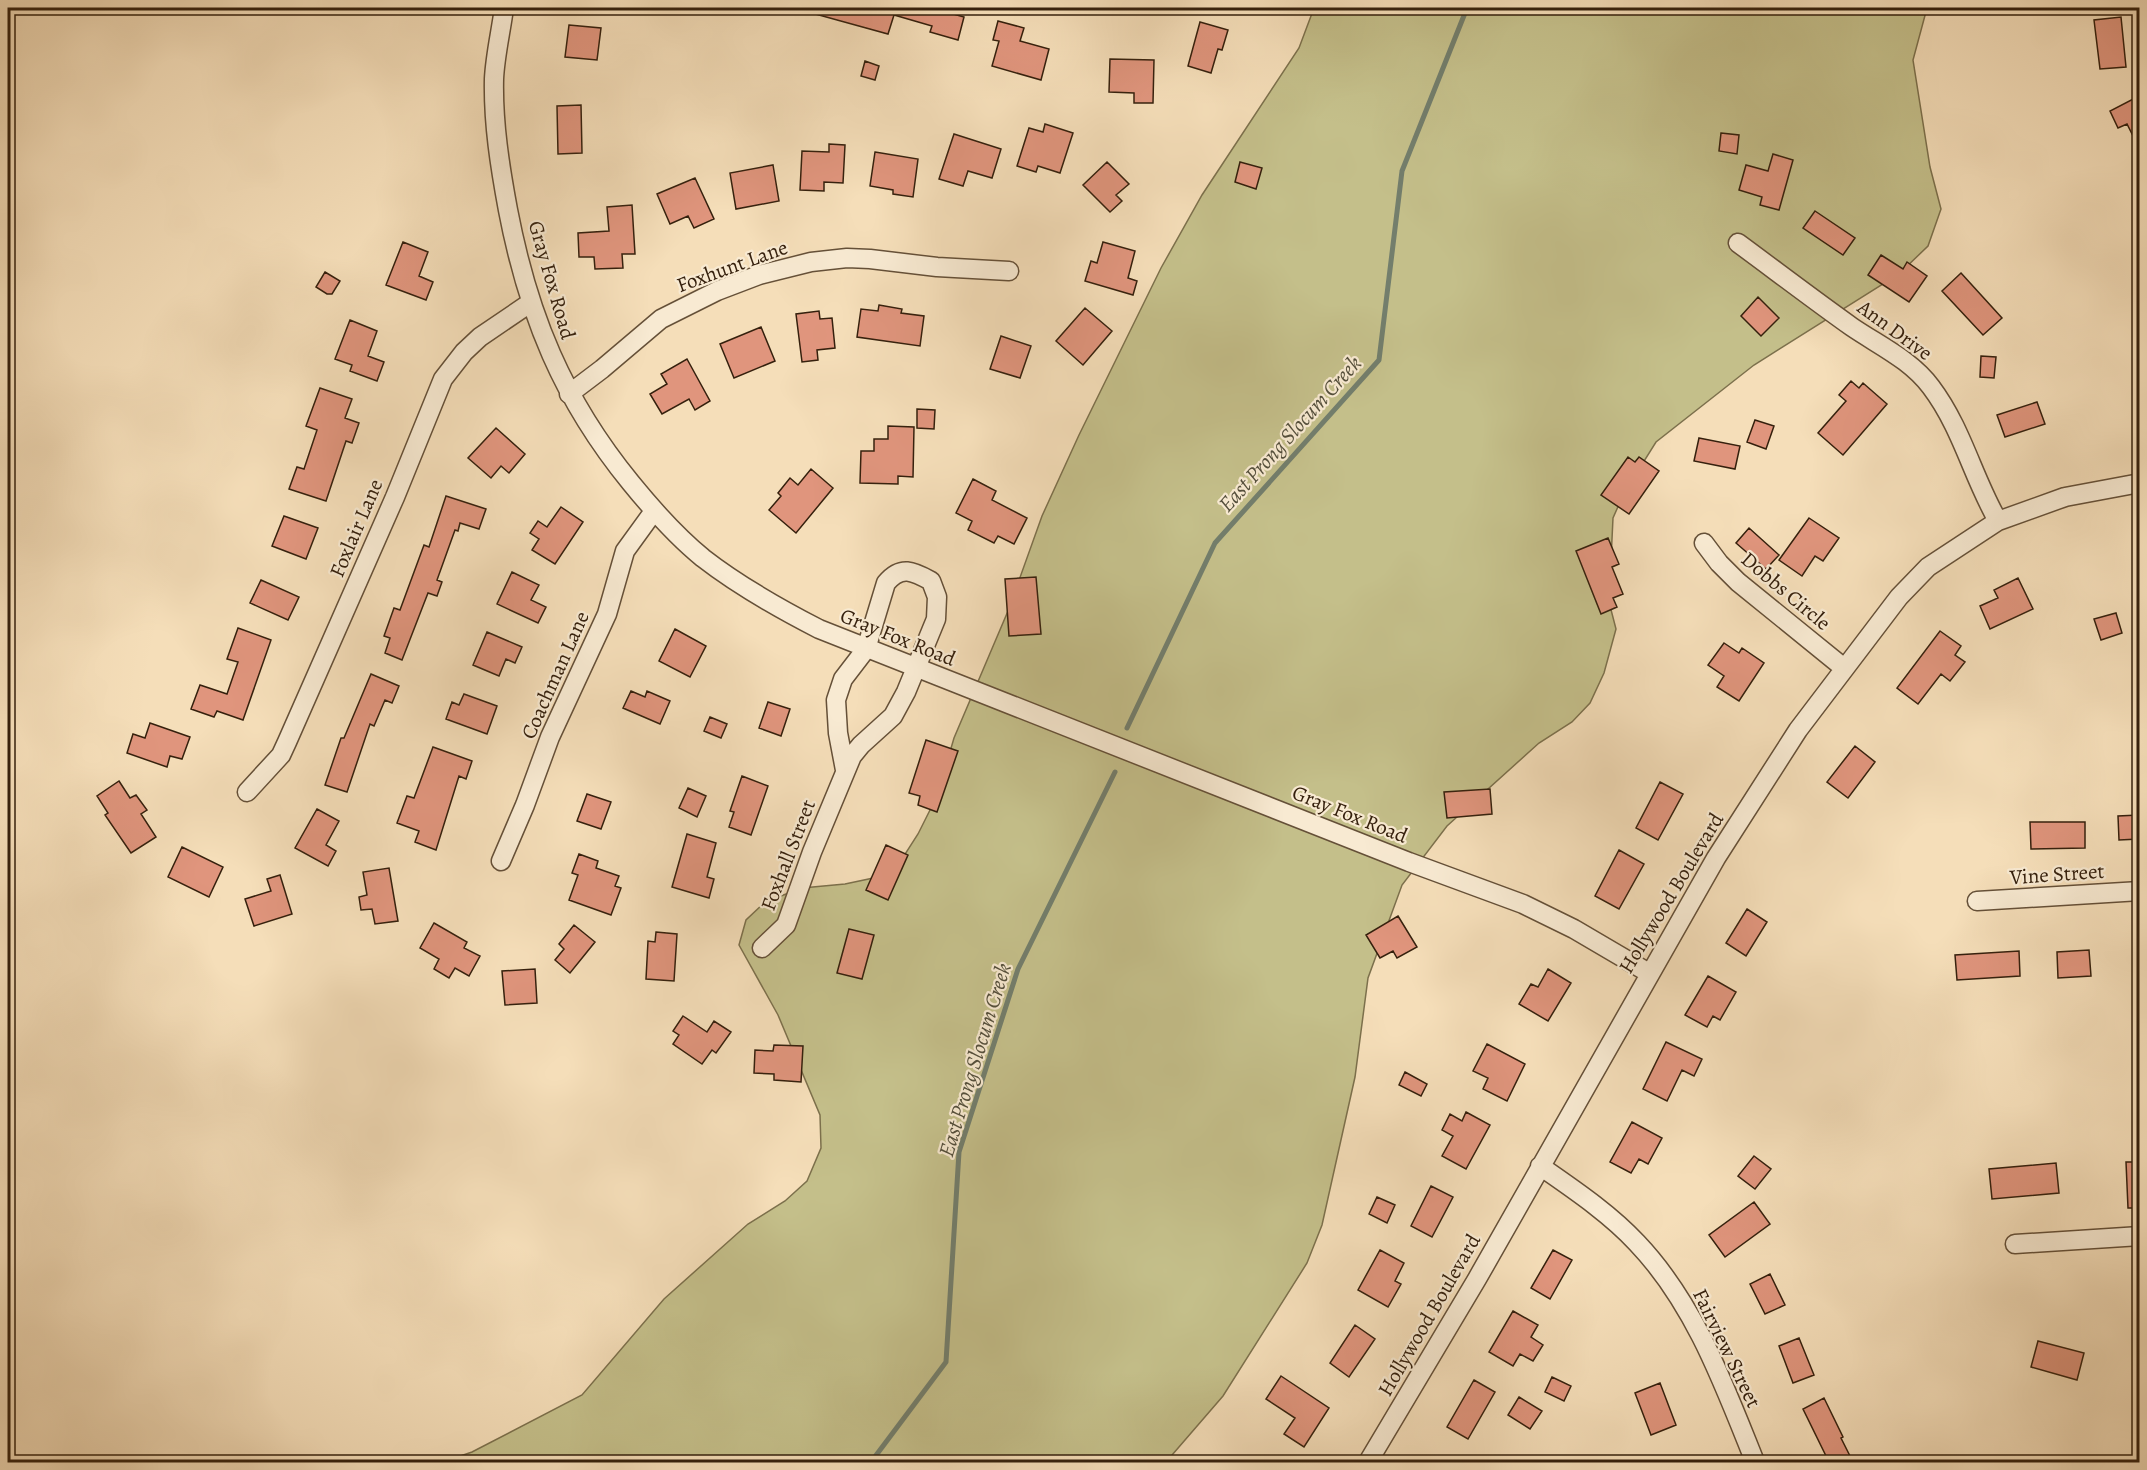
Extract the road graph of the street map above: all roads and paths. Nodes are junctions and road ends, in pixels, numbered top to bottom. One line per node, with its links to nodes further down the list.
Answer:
1 (504, 8): 4 (street, Gray Fox Road)
2 (1738, 243): 8 (street, Ann Drive)
3 (1009, 271): 5 (street, Foxhunt Lane)
4 (530, 303): 5 (street, Gray Fox Road); 14 (street, Foxlair Lane)
5 (569, 394): 7 (street, Gray Fox Road)
6 (2139, 483): 8 (street, Hollywood Boulevard)
7 (654, 511): 10 (street, Gray Fox Road); 15 (street, Coachman Lane)
8 (1998, 521): 11 (street, Hollywood Boulevard)
9 (1704, 543): 11 (street, Dobbs Circle)
10 (866, 649): 12 (street, Gray Fox Road); 12 (street, Foxhall Street); 13 (street, Foxhall Street)
11 (1844, 668): 19 (street, Hollywood Boulevard)
12 (915, 669): 13 (street, Foxhall Street); 19 (street, Gray Fox Road)
13 (845, 770): 18 (street, Foxhall Street)
14 (247, 792)
15 (501, 861)
16 (2139, 891): 17 (street, Vine Street)
17 (1977, 901)
18 (762, 948)
19 (1649, 974): 20 (street, Hollywood Boulevard)
20 (1540, 1166): 23 (street, Hollywood Boulevard); 24 (street, Fairview Street)
21 (2139, 1236): 22 (street)
22 (2015, 1244)
23 (1368, 1462)
24 (1755, 1462)

